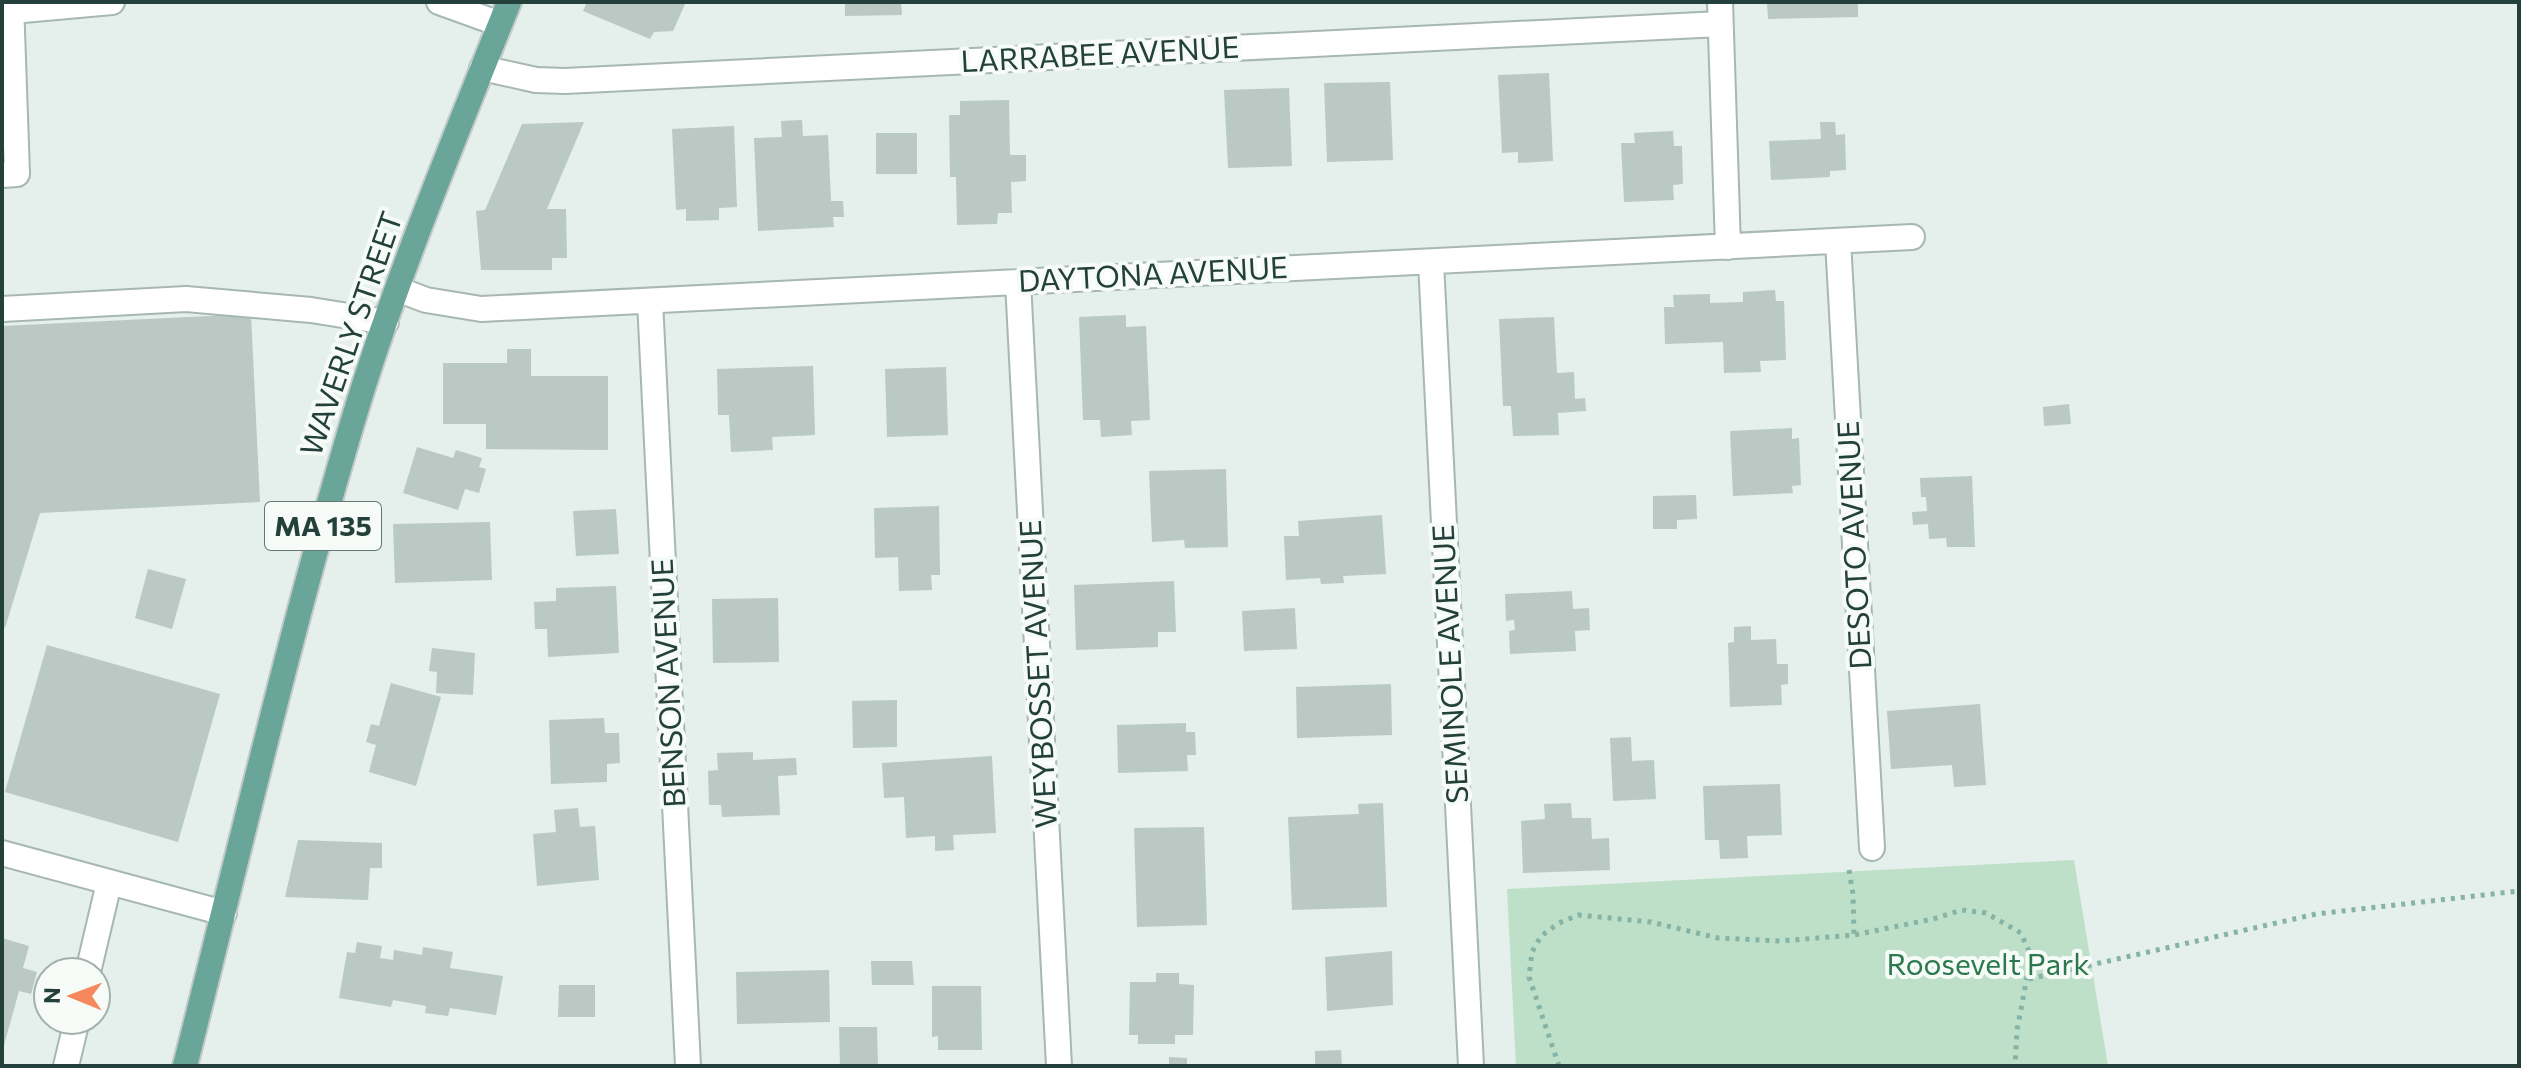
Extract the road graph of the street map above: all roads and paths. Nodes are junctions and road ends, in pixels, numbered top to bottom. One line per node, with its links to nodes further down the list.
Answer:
1 (112, 2): 3 (street)
2 (439, 2): 4 (street)
3 (12, 6): 7 (street)
4 (504, 13): 6 (main road, WAVERLY STREET / MA 135)
5 (1720, 13): 6 (street, LARRABEE AVENUE); 10 (street)
6 (482, 68): 13 (main road, WAVERLY STREET / MA 135)
7 (2, 175)
8 (1912, 237): 9 (street, DAYTONA AVENUE)
9 (1838, 241): 10 (street, DAYTONA AVENUE); 17 (street, DESOTO AVENUE)
10 (1728, 247): 11 (street, DAYTONA AVENUE)
11 (1431, 262): 12 (street, DAYTONA AVENUE); 30 (street, SEMINOLE AVENUE)
12 (1018, 282): 14 (street, DAYTONA AVENUE); 29 (street, WEYBOSSET AVENUE)
13 (397, 289): 14 (street, DAYTONA AVENUE); 16 (main road, WAVERLY STREET / MA 135)
14 (650, 301): 28 (street, BENSON AVENUE)
15 (2, 309): 16 (street)
16 (386, 322): 21 (main road, WAVERLY STREET / MA 135)
17 (1872, 848): 22 (path)
18 (2, 853): 19 (street)
19 (109, 883): 21 (street); 23 (street)
20 (2519, 891): 24 (path)
21 (224, 913): 27 (main road, WAVERLY STREET / MA 135)
22 (1854, 935): 24 (path); 31 (path)
23 (92, 956)
24 (2028, 980): 32 (path)
25 (73, 1036): 26 (street)
26 (66, 1066)
27 (185, 1066)
28 (688, 1066)
29 (1059, 1066)
30 (1471, 1066)
31 (1559, 1066)
32 (2015, 1066)

